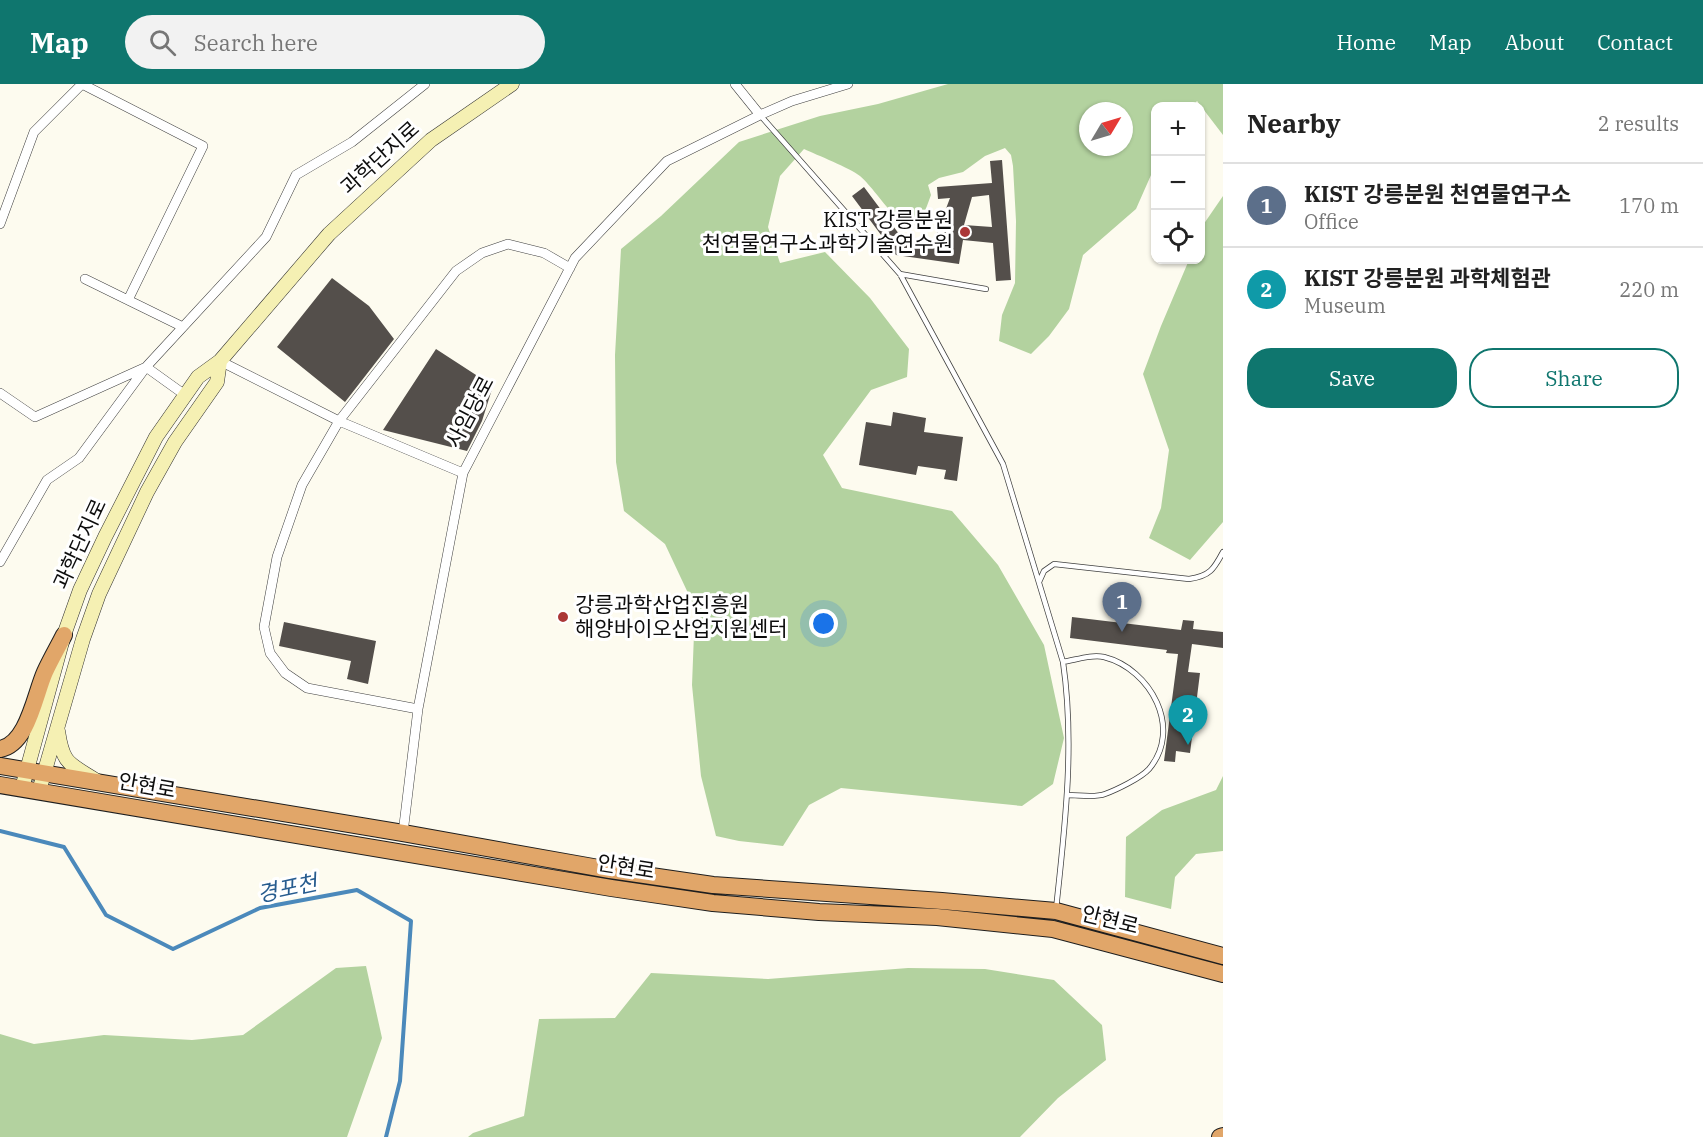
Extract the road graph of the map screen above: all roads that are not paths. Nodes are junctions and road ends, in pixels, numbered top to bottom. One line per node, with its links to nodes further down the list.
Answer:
1 (424, 84): 12 (street)
2 (512, 84): 13 (street, 과학단지로)
3 (735, 84): 5 (street)
4 (848, 84): 5 (street)
5 (760, 116): 7 (street, 사임당로); 8 (lane)
6 (0, 224): 11 (street)
7 (570, 268): 17 (street); 18 (street, 사임당로)
8 (900, 274): 10 (lane); 21 (lane)
9 (85, 279): 11 (street)
10 (986, 289)
11 (128, 300): 12 (street)
12 (183, 327): 14 (street)
13 (220, 362): 16 (street, 과학단지로); 17 (street); 25 (street, 과학단지로)
14 (146, 367): 15 (street); 16 (street); 20 (street)
15 (0, 393)
16 (186, 395): 22 (street, 과학단지로)
17 (339, 421): 18 (street); 24 (street)
18 (463, 473): 24 (street, 사임당로)
19 (1223, 552): 21 (lane)
20 (0, 562)
21 (1039, 582): 23 (lane)
22 (64, 634): 26 (highway); 28 (street, 과학단지로)
23 (1063, 662): 34 (lane); 34 (lane)
24 (418, 709): 35 (street, 사임당로)
25 (58, 724): 29 (street, 과학단지로); 30 (street)
26 (0, 749)
27 (0, 766): 28 (highway)
28 (25, 769): 29 (highway, 안현로); 32 (street, 과학단지로)
29 (43, 772): 30 (highway, 안현로); 33 (street, 과학단지로)
30 (99, 782): 35 (highway, 안현로)
31 (0, 785): 32 (highway)
32 (22, 788): 33 (highway, 안현로)
33 (39, 791): 36 (highway, 안현로)
34 (1068, 795): 37 (lane)
35 (403, 833): 36 (highway); 37 (highway, 안현로)
36 (400, 852): 38 (highway, 안현로)
37 (1056, 911): 38 (street); 39 (highway, 안현로)
38 (1053, 929): 40 (highway, 안현로)
39 (1223, 956)
40 (1223, 974)

